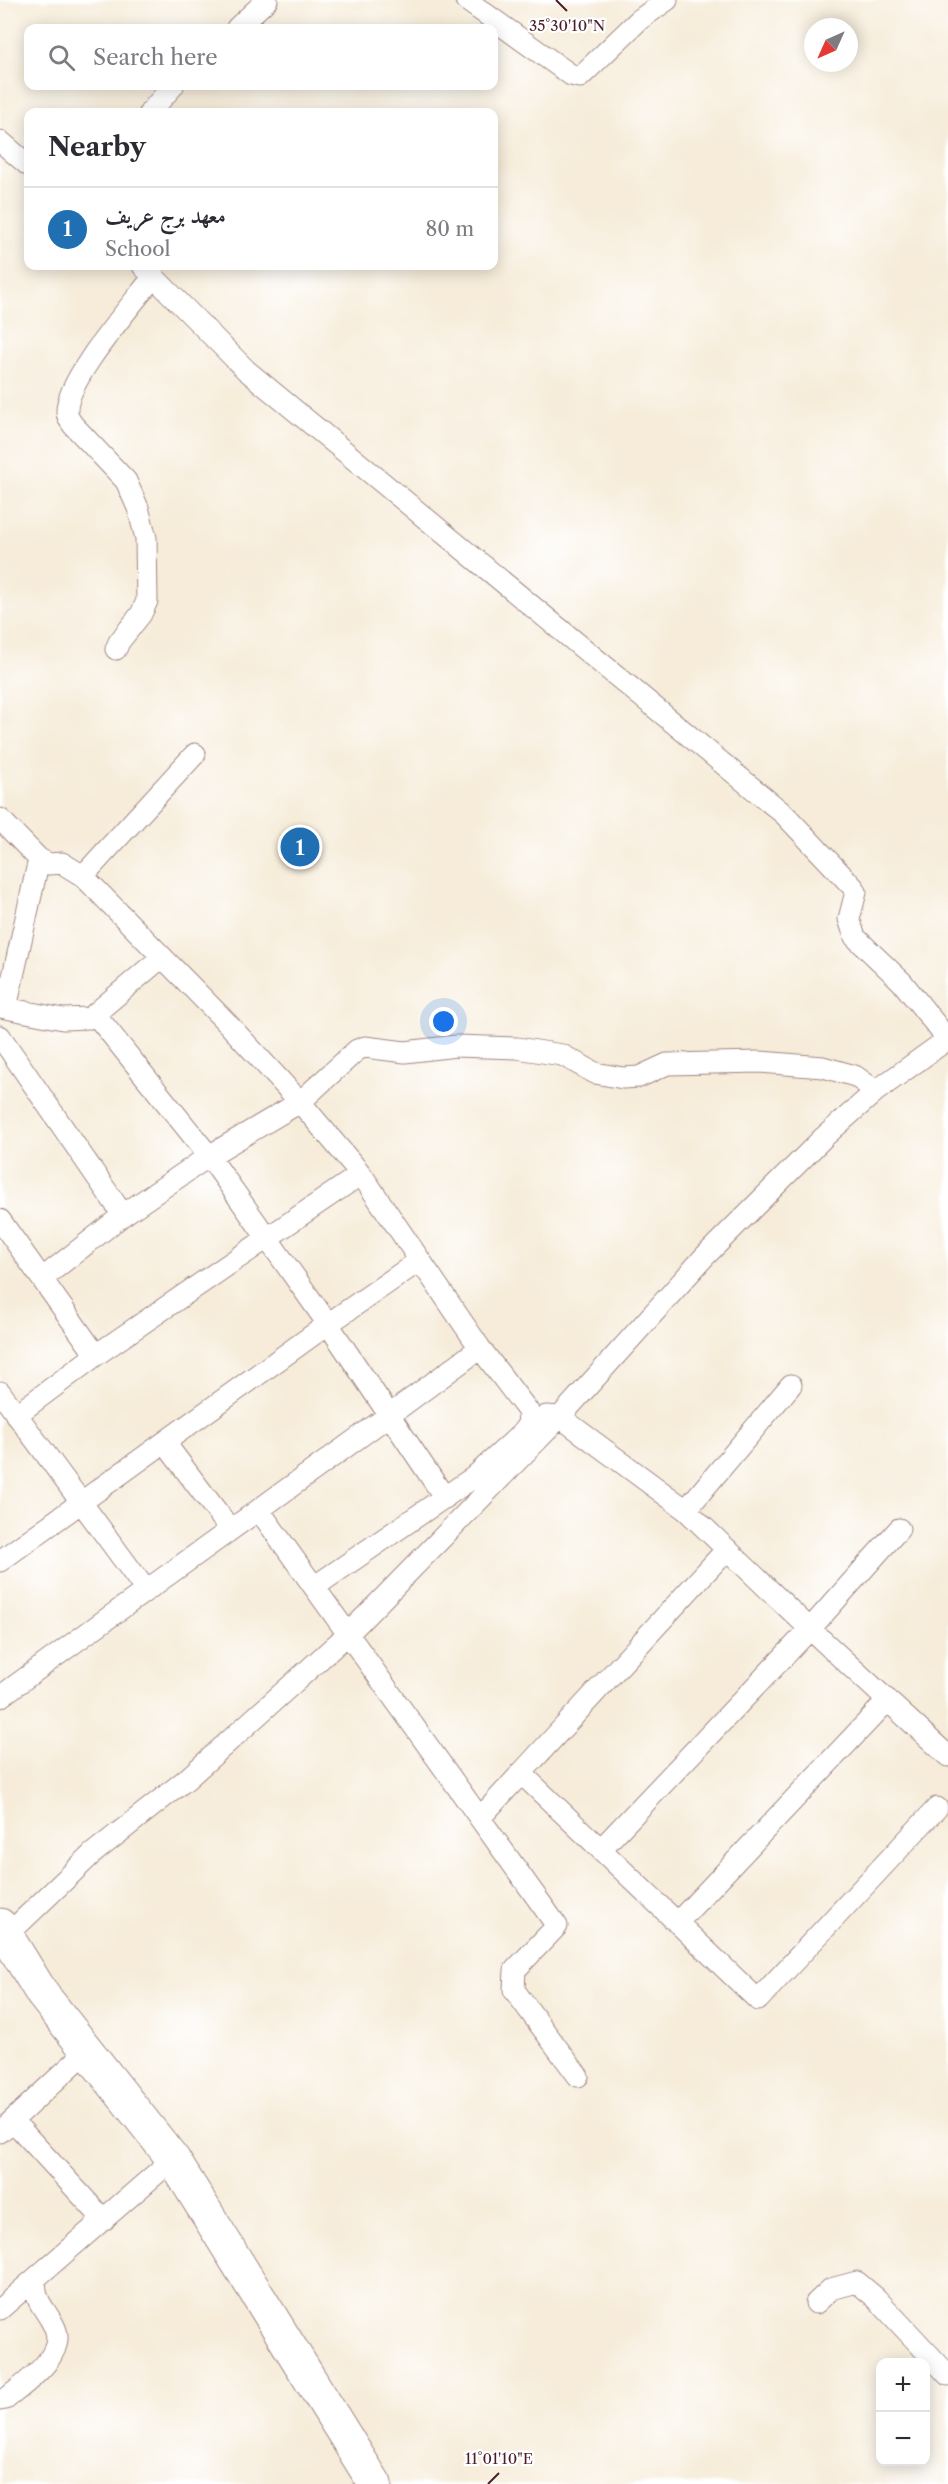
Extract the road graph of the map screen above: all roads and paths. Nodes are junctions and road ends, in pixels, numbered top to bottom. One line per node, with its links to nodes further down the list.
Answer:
1 (267, 0): 4 (street)
2 (466, 0): 3 (street)
3 (667, 0)
4 (241, 24)
5 (169, 90): 6 (street)
6 (154, 108)
7 (0, 141): 8 (street)
8 (24, 162)
9 (149, 271): 10 (street); 19 (street)
10 (116, 650)
11 (195, 754): 14 (street)
12 (0, 819): 13 (street)
13 (39, 859): 14 (street); 16 (street)
14 (83, 876): 15 (street)
15 (162, 957): 17 (street); 21 (street)
16 (3, 1007): 17 (street)
17 (95, 1014): 22 (street)
18 (0, 1036): 24 (street)
19 (948, 1039): 20 (street)
20 (876, 1091): 21 (street); 37 (street)
21 (300, 1102): 22 (street); 23 (street)
22 (209, 1156): 24 (street); 26 (street)
23 (360, 1174): 26 (street); 27 (street)
24 (123, 1215): 28 (street)
25 (0, 1220): 28 (street)
26 (266, 1237): 29 (street); 31 (street)
27 (419, 1261): 29 (street); 30 (street)
28 (43, 1278): 31 (street)
29 (328, 1324): 36 (street); 38 (street)
30 (480, 1348): 34 (street); 36 (street)
31 (96, 1355): 35 (street)
32 (791, 1385): 42 (street)
33 (0, 1392): 35 (street)
34 (529, 1414): 37 (street); 39 (street)
35 (16, 1416): 40 (street)
36 (389, 1416): 39 (street); 41 (street)
37 (560, 1417): 42 (street); 50 (street)
38 (165, 1443): 40 (street); 43 (street)
39 (445, 1498): 47 (street)
40 (82, 1503): 46 (street); 48 (street)
41 (259, 1510): 43 (street); 47 (street)
42 (686, 1510): 45 (street)
43 (230, 1529): 48 (street)
44 (899, 1529): 49 (street)
45 (727, 1549): 49 (street); 54 (street)
46 (0, 1562)
47 (314, 1587): 50 (street)
48 (146, 1589): 51 (street)
49 (810, 1629): 52 (street); 57 (street)
50 (348, 1634): 56 (street); 59 (street)
51 (0, 1696)
52 (888, 1701): 53 (street); 58 (street)
53 (948, 1756)
54 (521, 1773): 56 (street); 57 (street)
55 (938, 1808): 58 (street)
56 (480, 1818): 61 (street)
57 (601, 1849): 58 (street)
58 (677, 1923)
59 (2, 1940): 60 (main road)
60 (87, 2051): 62 (street); 63 (main road)
61 (578, 2076)
62 (7, 2126): 64 (street)
63 (173, 2159): 64 (street); 70 (main road)
64 (104, 2220): 65 (street)
65 (35, 2279): 67 (street); 69 (street)
66 (816, 2303): 68 (street)
67 (0, 2310)
68 (948, 2375)
69 (0, 2400)
70 (375, 2484)

